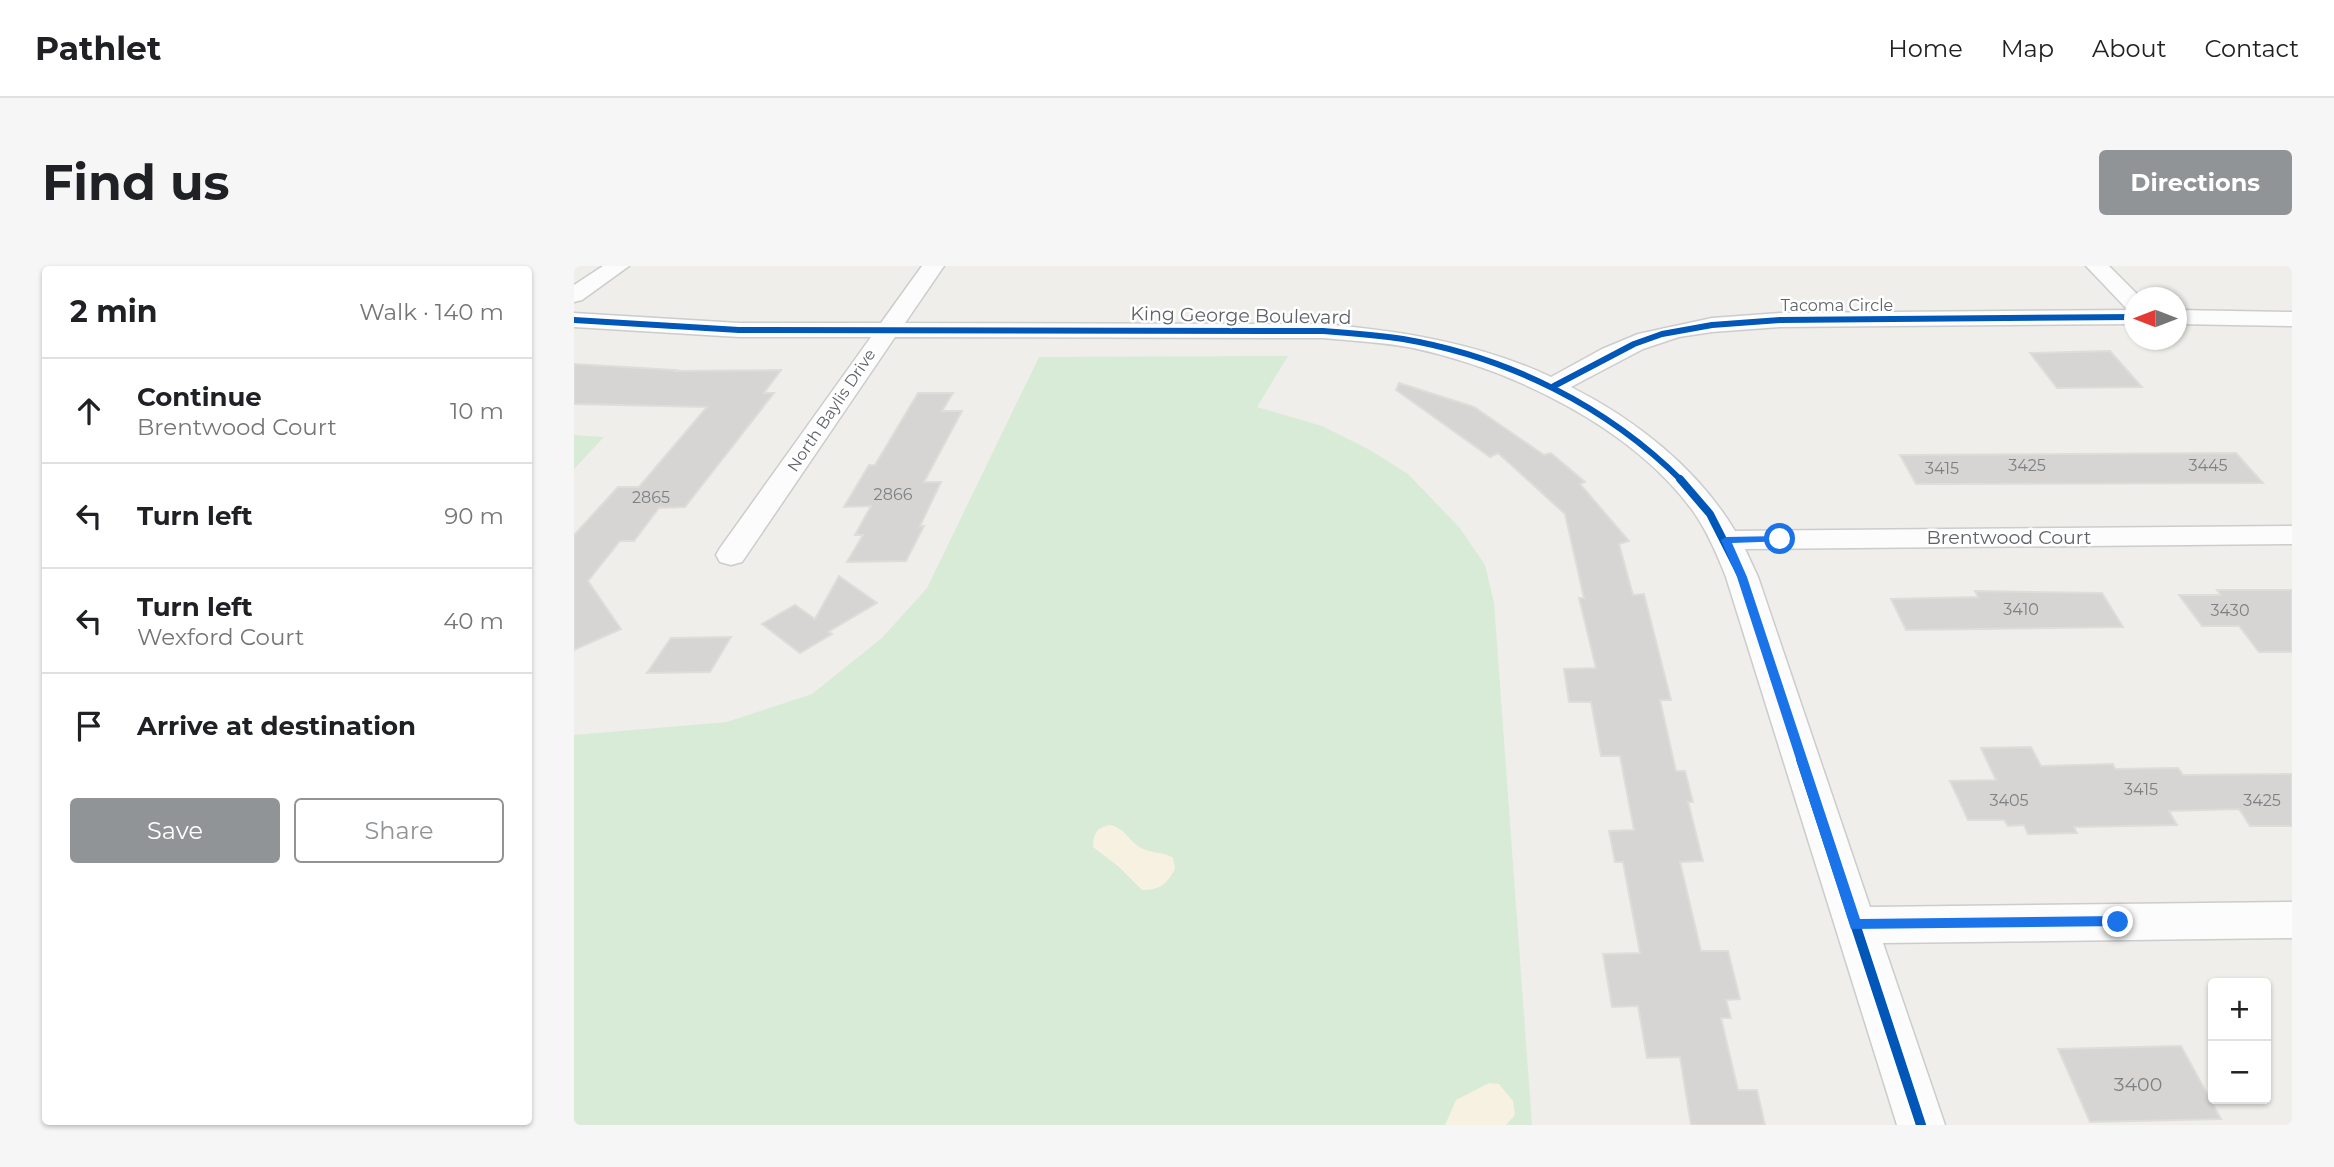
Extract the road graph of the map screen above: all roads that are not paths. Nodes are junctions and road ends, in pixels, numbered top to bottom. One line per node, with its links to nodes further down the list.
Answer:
1 (618, 266): 5 (street)
2 (933, 266): 10 (street, North Baylis Drive)
3 (2097, 266): 4 (street)
4 (2124, 293)
5 (574, 295)
6 (2124, 317): 11 (street, Tacoma Circle)
7 (2187, 317): 8 (street)
8 (2292, 319)
9 (574, 320): 10 (street, King George Boulevard)
10 (886, 331): 11 (street, King George Boulevard); 14 (street, North Baylis Drive)
11 (1554, 386): 13 (street, King George Boulevard)
12 (2292, 535): 13 (street, Brentwood Court)
13 (1726, 540): 16 (street, King George Boulevard)
14 (731, 555)
15 (2292, 920): 16 (street)
16 (1856, 925): 17 (street, King George Boulevard)
17 (1921, 1125)

